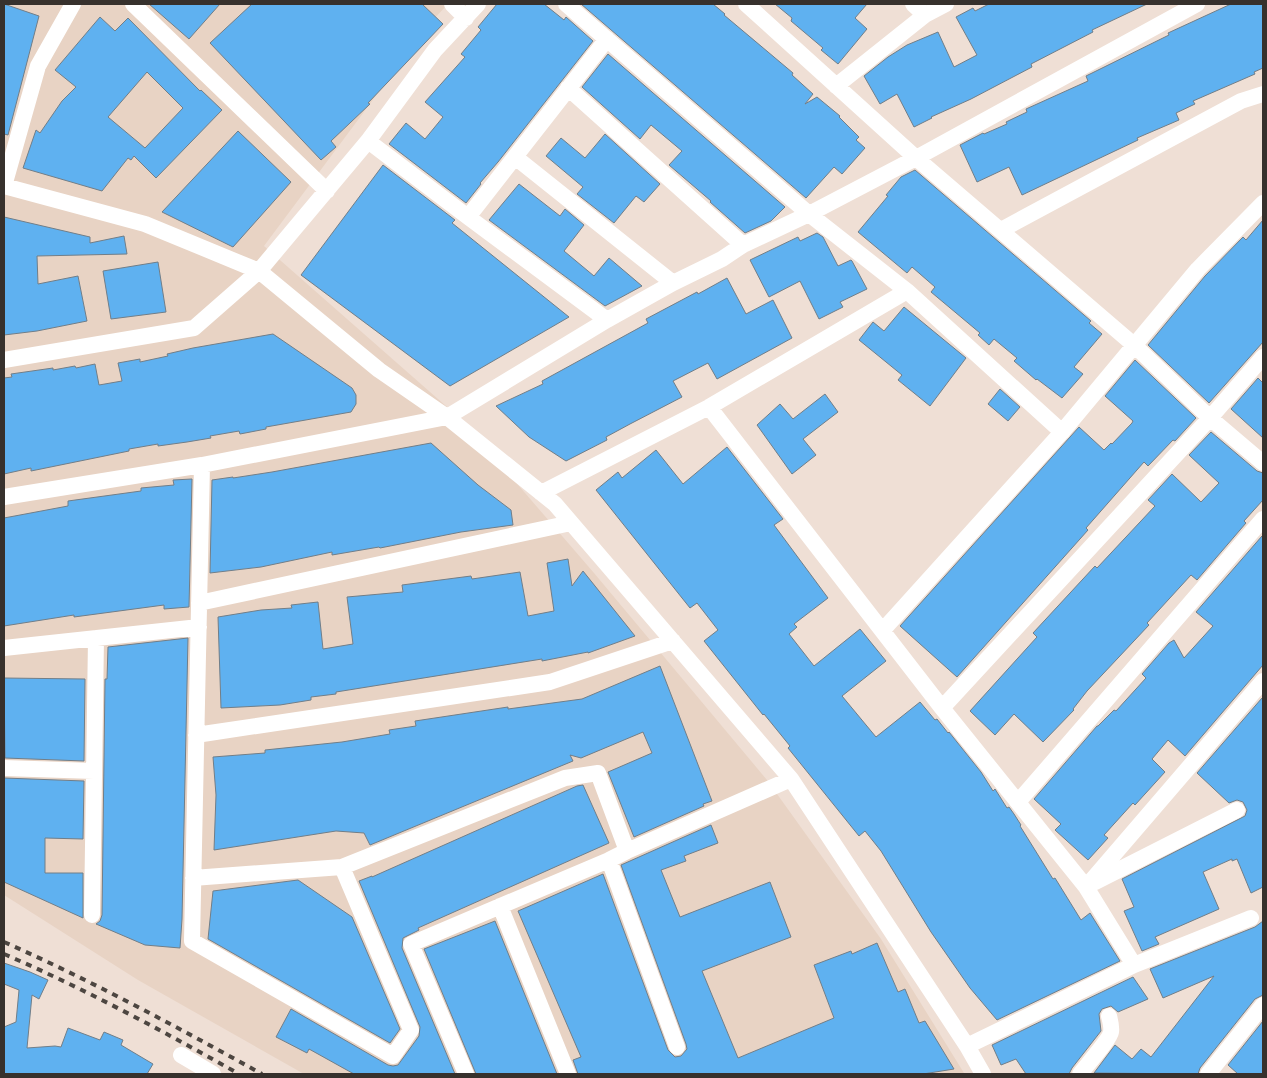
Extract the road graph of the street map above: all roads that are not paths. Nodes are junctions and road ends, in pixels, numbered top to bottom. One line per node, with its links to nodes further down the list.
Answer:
1 (73, 4): 19 (street)
2 (133, 4): 20 (street)
3 (452, 4): 11 (street)
4 (478, 4): 11 (street)
5 (566, 4): 12 (street)
6 (746, 4): 13 (street)
7 (913, 4): 10 (street)
8 (946, 4): 10 (street)
9 (1197, 4): 18 (street)
10 (925, 15): 13 (street)
11 (466, 18): 16 (street)
12 (607, 39): 14 (street); 22 (street)
13 (836, 86): 18 (street)
14 (568, 88): 17 (street); 25 (street)
15 (1263, 94): 24 (street)
16 (368, 141): 20 (street); 23 (street)
17 (515, 157): 23 (street); 27 (street)
18 (916, 158): 22 (street); 24 (street)
19 (4, 186): 26 (street)
20 (327, 191): 26 (street)
21 (1263, 203): 30 (street)
22 (809, 214): 25 (street); 28 (street)
23 (468, 217): 29 (street)
24 (1001, 230): 30 (street)
25 (743, 245): 27 (street)
26 (259, 272): 32 (street); 34 (street)
27 (673, 283): 29 (street)
28 (907, 292): 33 (street); 36 (street)
29 (607, 320): 34 (street)
30 (1134, 345): 35 (street); 36 (street)
31 (1263, 358): 35 (street)
32 (4, 360)
33 (709, 406): 39 (street); 45 (street)
34 (447, 417): 38 (street); 39 (street)
35 (1210, 418): 37 (street); 50 (street)
36 (1062, 432): 45 (street)
37 (1263, 463)
38 (202, 466): 40 (street); 43 (street)
39 (541, 493): 42 (street)
40 (4, 497)
41 (1263, 519): 55 (street)
42 (571, 523): 43 (street); 47 (street)
43 (199, 603): 44 (street)
44 (198, 627): 46 (street); 51 (street)
45 (883, 630): 50 (street)
46 (96, 638): 48 (street); 53 (street)
47 (673, 641): 51 (street); 54 (street)
48 (4, 648)
49 (1263, 682): 61 (street)
50 (942, 708): 55 (street)
51 (196, 735): 60 (street)
52 (4, 768): 53 (street)
53 (94, 771): 63 (street)
54 (791, 779): 57 (street); 68 (street)
55 (1018, 802): 61 (street)
56 (1237, 810): 61 (street)
57 (627, 851): 58 (street); 59 (street)
58 (609, 860): 62 (street); 69 (street)
59 (342, 867): 60 (street); 60 (street)
60 (193, 878)
61 (1086, 887): 65 (street)
62 (500, 906): 72 (street); 73 (street)
63 (92, 915)
64 (1251, 918): 65 (street)
65 (1134, 964): 68 (street)
66 (1263, 1005): 76 (street)
67 (1109, 1016): 75 (street)
68 (967, 1046): 74 (street)
69 (678, 1047)
70 (181, 1055): 71 (street)
71 (214, 1074)
72 (466, 1074)
73 (568, 1074)
74 (983, 1074)
75 (1080, 1074)
76 (1208, 1074)

